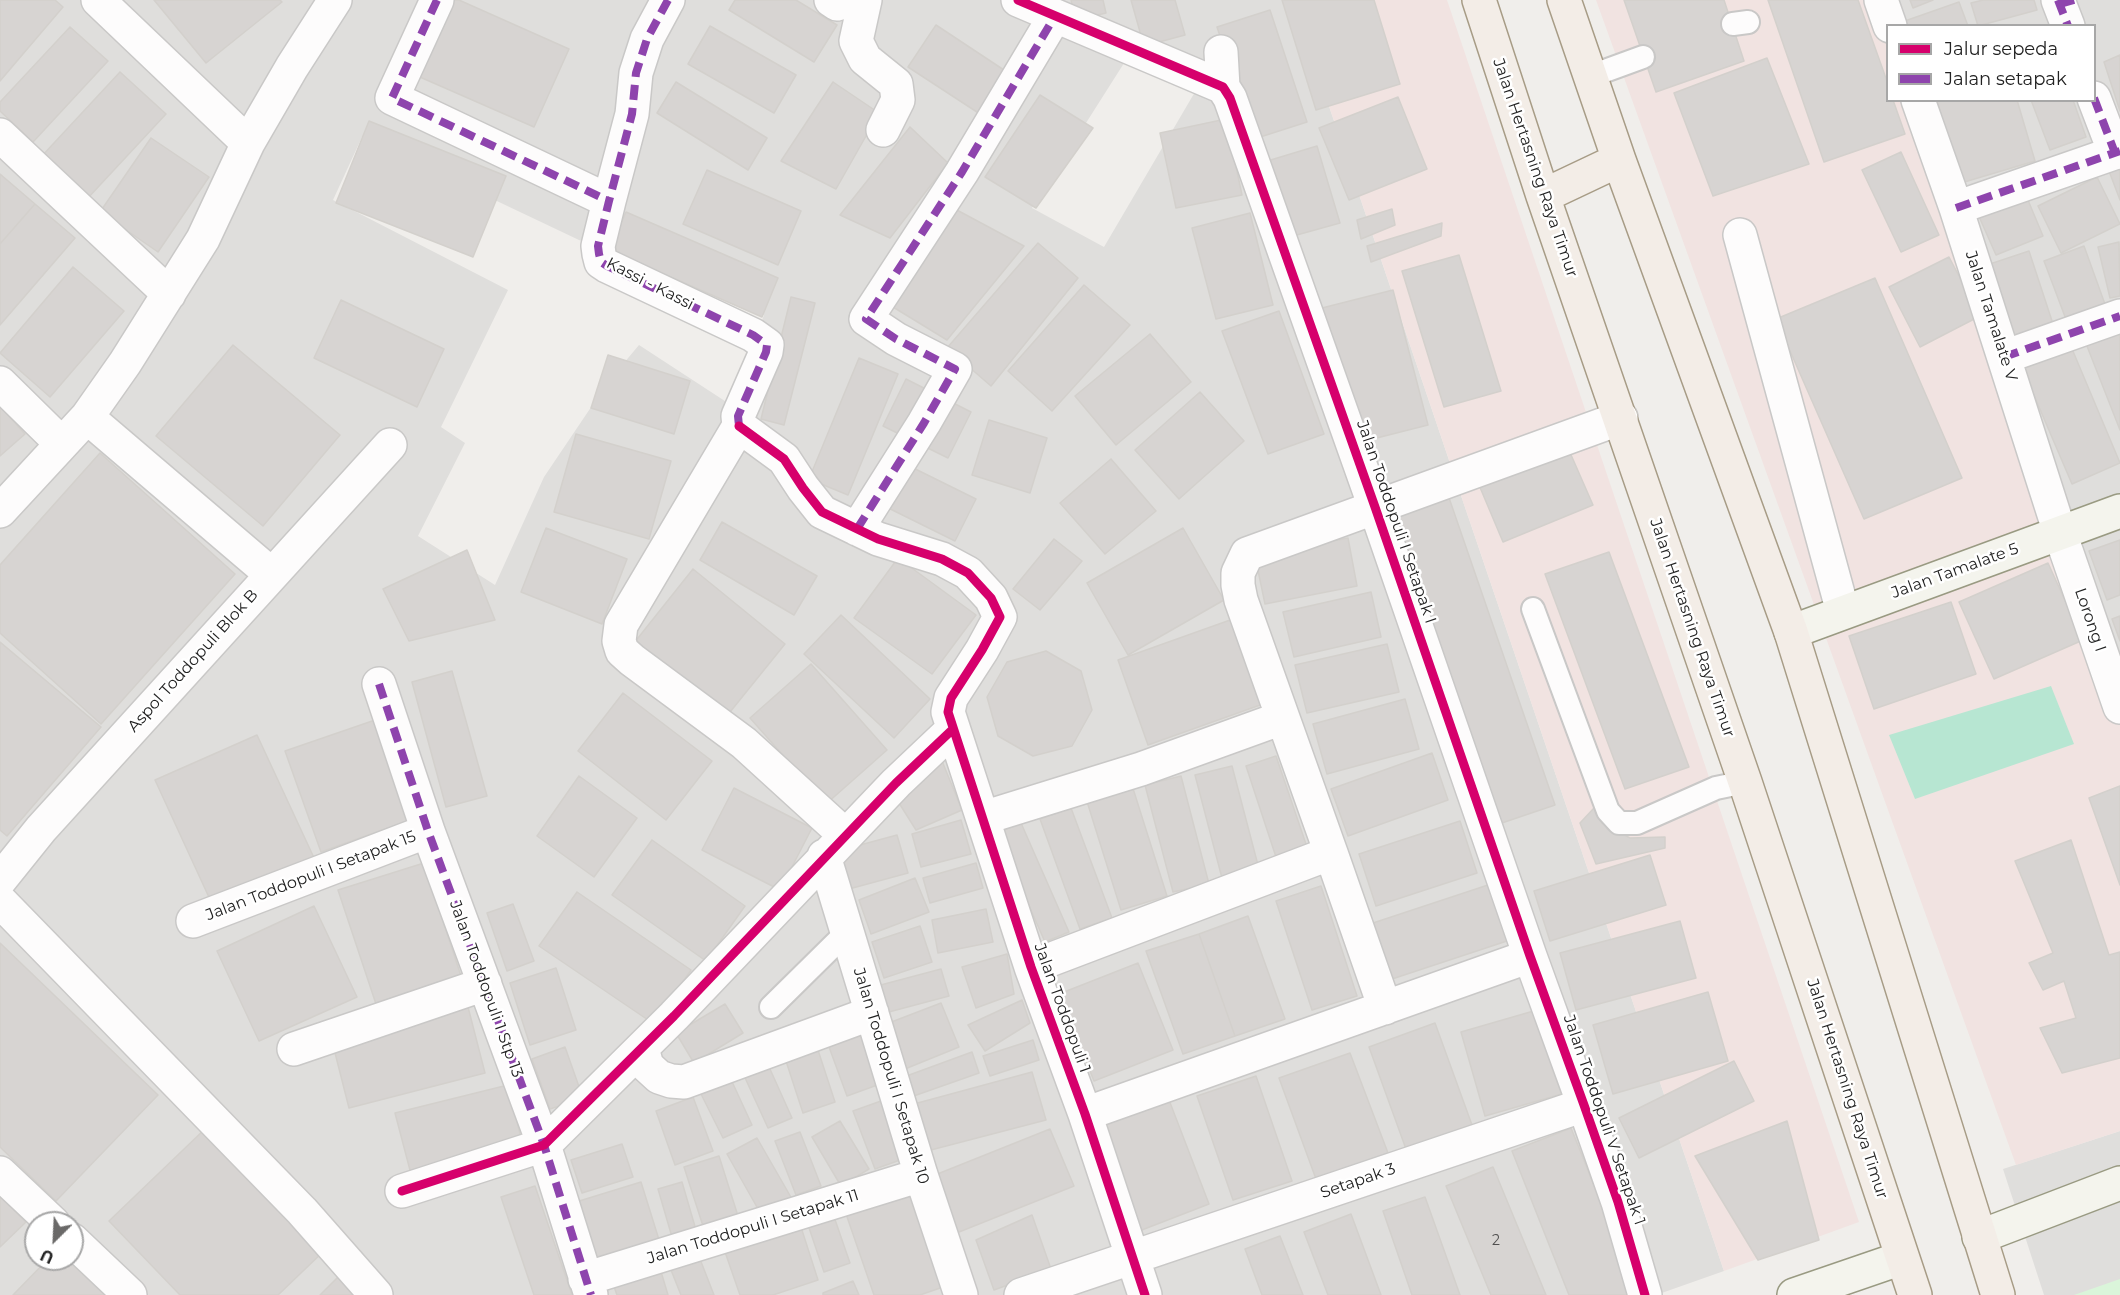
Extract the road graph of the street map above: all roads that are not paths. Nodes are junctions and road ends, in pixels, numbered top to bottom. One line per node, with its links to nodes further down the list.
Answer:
1 (335, 0): 22 (street)
2 (436, 0): 26 (street)
3 (668, 0): 26 (street, Kassi - Kassi)
4 (831, 0): 5 (street)
5 (849, 0)
6 (865, 0): 20 (street)
7 (1018, 0): 12 (street)
8 (1479, 0): 25 (main road, Jalan Hertasning Raya Timur)
9 (1564, 0): 16 (main road)
10 (1881, 0): 13 (street)
11 (100, 1): 22 (street)
12 (1055, 16): 17 (street); 41 (street)
13 (1889, 24)
14 (1221, 52): 17 (street, Jalan Toddopuli I Setapak I)
15 (1643, 57): 16 (lane)
16 (1591, 76): 24 (main road)
17 (1226, 93): 38 (street, Jalan Toddopuli I Setapak I)
18 (1919, 102): 27 (street, Jalan Tamalate V)
19 (2096, 102): 23 (street)
20 (883, 130)
21 (0, 135): 29 (street)
22 (248, 143): 29 (street)
23 (2117, 152): 27 (street)
24 (1619, 160): 25 (main road); 46 (main road)
25 (1543, 196): 34 (main road, Jalan Hertasning Raya Timur)
26 (609, 201): 35 (street, Kassi - Kassi)
27 (1956, 208): 31 (street, Jalan Tamalate V)
28 (1740, 235): 45 (street)
29 (169, 294): 33 (street)
30 (2120, 315): 31 (street)
31 (2004, 357): 42 (street, Jalan Tamalate V)
32 (0, 383): 36 (street)
33 (87, 417): 36 (street); 43 (street)
34 (1621, 418): 38 (street); 51 (main road, Jalan Hertasning Raya Timur)
35 (739, 426): 41 (street, Jalan Toddopuli 1); 54 (street)
36 (62, 444): 39 (street)
37 (390, 445): 43 (street, Aspol Toddopuli Blok B)
38 (1375, 507): 49 (street); 60 (street, Jalan Toddopuli I Setapak I)
39 (0, 511)
40 (2120, 511): 42 (street, Jalan Tamalate 5)
41 (857, 529): 50 (street, Jalan Toddopuli 1)
42 (2060, 532): 45 (street, Jalan Tamalate 5); 48 (street, Lorong I)
43 (271, 574): 56 (street, Aspol Toddopuli Blok B)
44 (1533, 609): 51 (lane)
45 (1843, 612): 46 (street, Jalan Tamalate 5)
46 (1791, 632): 76 (main road)
47 (379, 684): 53 (street, Jalan Toddopuli 1 Stp 13)
48 (2120, 707)
49 (1282, 718): 52 (street); 55 (street)
50 (952, 730): 52 (street, Jalan Toddopuli 1); 54 (street)
51 (1745, 782): 79 (main road, Jalan Hertasning Raya Timur)
52 (983, 818): 61 (street, Jalan Toddopuli 1)
53 (428, 831): 58 (street, Jalan Toddopuli I Setapak 15); 62 (street, Jalan Toddopuli 1 Stp 13)
54 (834, 846): 59 (street, Jalan Toddopuli I Setapak 10); 66 (street)
55 (1331, 853): 61 (street); 64 (street)
56 (0, 880)
57 (0, 902): 82 (street)
58 (193, 921)
59 (847, 932): 63 (lane); 65 (street, Jalan Toddopuli I Setapak 10)
60 (1530, 956): 64 (street); 68 (street, Jalan Toddopuli V Setapak 1)
61 (1031, 967): 69 (street, Jalan Toddopuli 1)
62 (485, 984): 67 (street); 70 (street, Jalan Toddopuli 1 Stp 13)
63 (771, 1007)
64 (1385, 1008): 69 (street)
65 (872, 1013): 66 (street); 72 (street, Jalan Toddopuli I Setapak 10)
66 (642, 1048): 70 (street)
67 (294, 1049)
68 (1584, 1105): 78 (street, Setapak 3); 86 (street, Jalan Toddopuli V Setapak 1)
69 (1085, 1114): 78 (street, Jalan Toddopuli 1)
70 (544, 1145): 74 (street); 80 (street, Jalan Toddopuli 1 Stp 13)
71 (0, 1173): 75 (street)
72 (921, 1175): 80 (street, Jalan Toddopuli I Setapak 11); 83 (street, Jalan Toddopuli I Setapak 10)
73 (2120, 1183): 76 (street)
74 (402, 1191)
75 (40, 1211)
76 (1979, 1237): 89 (main road)
77 (84, 1251): 81 (street)
78 (1131, 1257): 84 (street, Setapak 3); 85 (street, Jalan Toddopuli 1)
79 (1902, 1258): 87 (street); 88 (main road, Jalan Hertasning Raya Timur)
80 (588, 1287)
81 (130, 1295)
82 (376, 1295)
83 (961, 1295)
84 (1022, 1295)
85 (1145, 1295)
86 (1645, 1295)
87 (1794, 1295)
88 (1915, 1295)
89 (1998, 1295)

